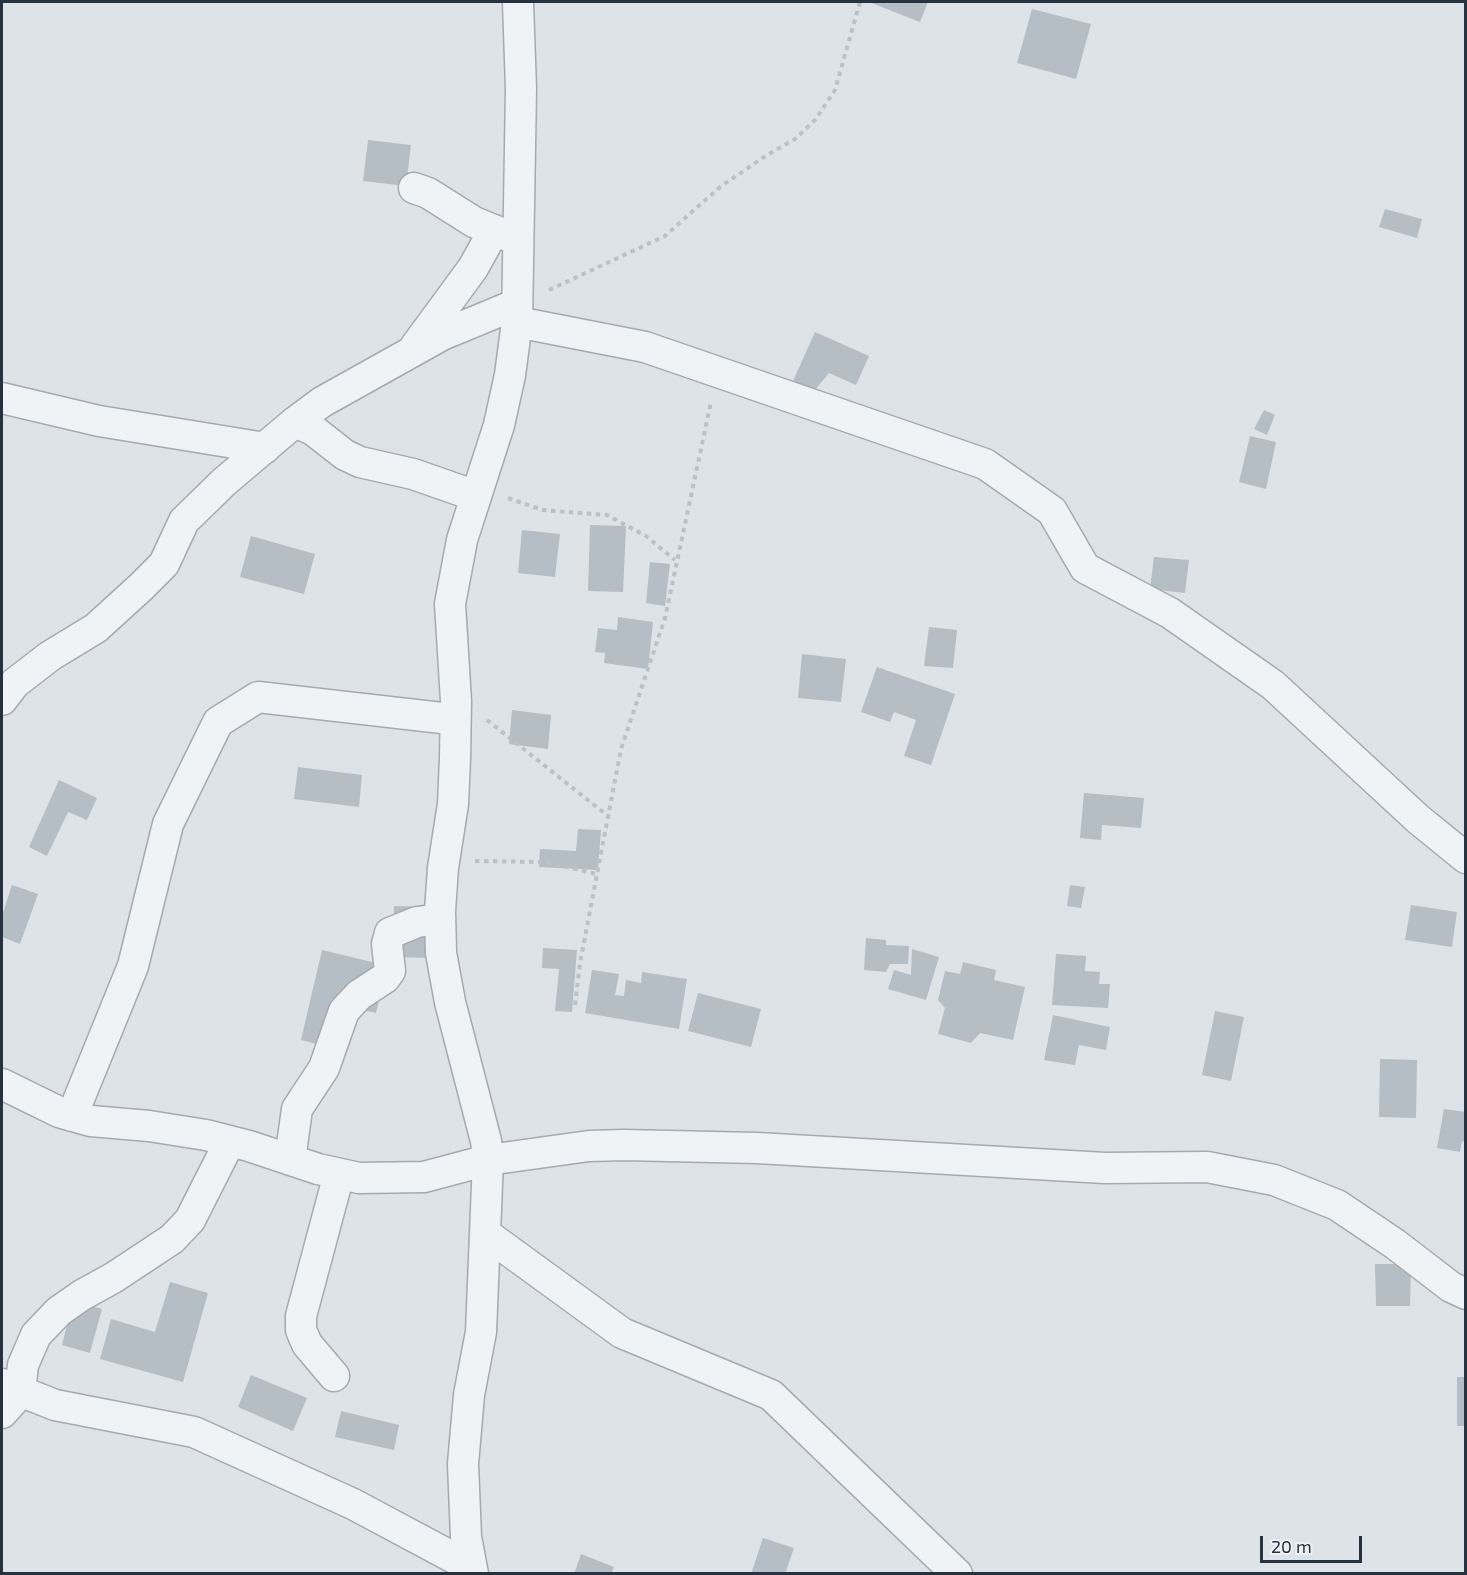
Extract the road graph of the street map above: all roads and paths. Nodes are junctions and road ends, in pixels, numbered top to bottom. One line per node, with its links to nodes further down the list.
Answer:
1 (518, 2): 4 (street)
2 (860, 2): 5 (path)
3 (414, 188): 4 (street)
4 (506, 236): 5 (street); 6 (street)
5 (517, 313): 6 (street); 7 (street); 11 (street)
6 (410, 353): 9 (street)
7 (718, 373): 12 (path); 16 (street)
8 (2, 398): 10 (street)
9 (295, 422): 10 (street); 11 (street)
10 (265, 448): 13 (street)
11 (477, 494): 12 (path); 14 (street)
12 (676, 561): 15 (path)
13 (2, 700)
14 (449, 709): 15 (path); 17 (street); 22 (street)
15 (608, 816): 18 (path)
16 (1466, 858)
17 (444, 862): 18 (path); 19 (street)
18 (596, 874): 20 (path)
19 (440, 919): 24 (street); 25 (street)
20 (575, 1005)
21 (2, 1084): 22 (street)
22 (72, 1116): 23 (street)
23 (230, 1141): 24 (street); 30 (street)
24 (290, 1160): 26 (street)
25 (488, 1160): 26 (street); 27 (street); 28 (street)
26 (339, 1174): 29 (street)
27 (486, 1234): 31 (street); 32 (street)
28 (1466, 1294)
29 (334, 1376)
30 (8, 1397): 31 (street)
31 (472, 1570)
32 (957, 1574)

